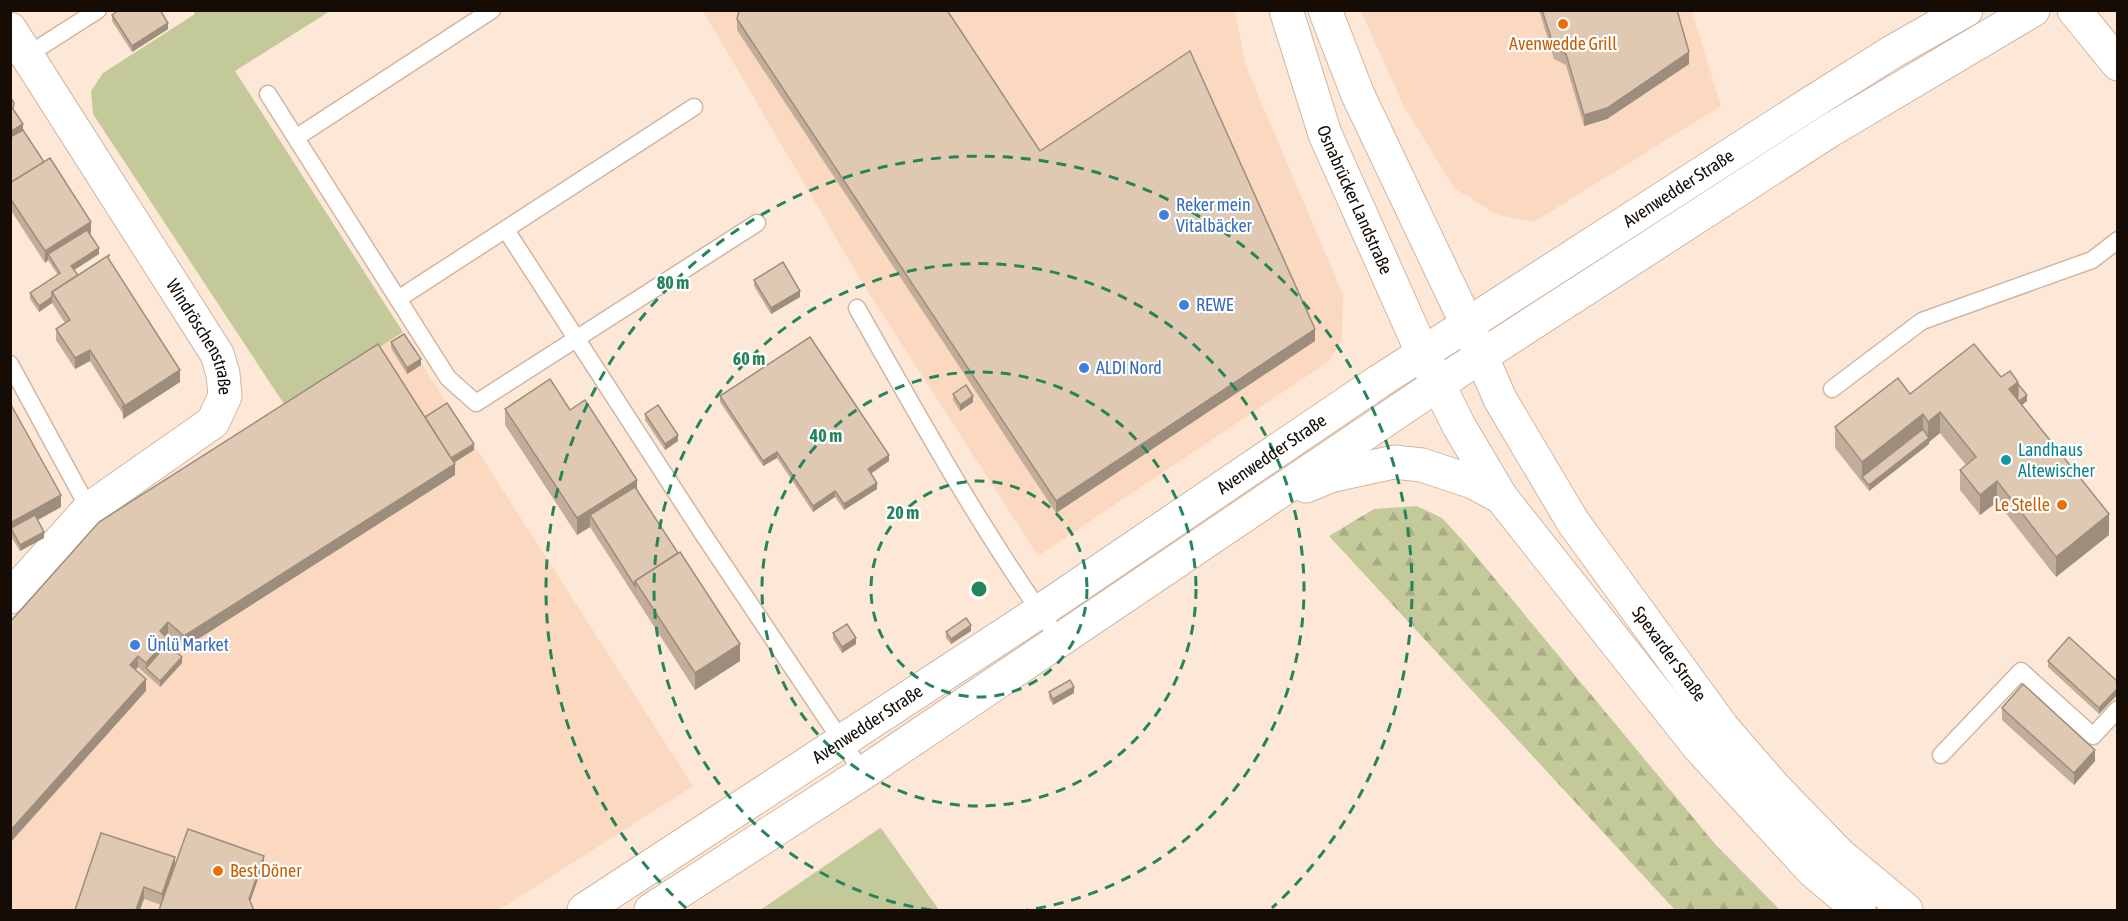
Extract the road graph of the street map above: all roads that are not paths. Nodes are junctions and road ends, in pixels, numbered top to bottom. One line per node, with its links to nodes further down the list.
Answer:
1 (98, 10): 8 (lane)
2 (492, 10): 12 (lane)
3 (1286, 10): 20 (main road, Osnabrücker Landstraße)
4 (1325, 10): 18 (main road)
5 (1966, 10): 18 (main road, Avenwedder Straße)
6 (2033, 10): 21 (main road, Avenwedder Straße)
7 (2074, 10): 9 (main road)
8 (18, 42): 27 (main road, Windröschenstraße)
9 (2118, 64)
10 (268, 94): 12 (lane)
11 (694, 106): 14 (lane)
12 (297, 137): 16 (lane)
13 (757, 223): 19 (lane)
14 (506, 230): 16 (lane); 19 (lane)
15 (2118, 240): 24 (lane)
16 (398, 299): 19 (lane)
17 (857, 308): 29 (lane)
18 (1467, 324): 20 (main road, Avenwedder Straße); 21 (main road)
19 (576, 338): 32 (lane)
20 (1423, 354): 23 (main road, Osnabrücker Landstraße); 29 (main road, Avenwedder Straße)
21 (1482, 357): 23 (main road, Avenwedder Straße); 38 (main road, Spexarder Straße)
22 (10, 364): 27 (lane)
23 (1437, 385): 25 (main road, Spexarder Straße); 26 (main road, Avenwedder Straße)
24 (1832, 389)
25 (1501, 497): 26 (main road); 37 (main road, Spexarder Straße)
26 (1254, 508): 30 (main road, Avenwedder Straße)
27 (89, 509): 28 (main road, Windröschenstraße)
28 (10, 597)
29 (1039, 612): 30 (lane); 32 (main road, Avenwedder Straße)
30 (1060, 640): 34 (main road, Avenwedder Straße)
31 (2118, 709): 33 (lane)
32 (841, 742): 34 (lane); 35 (main road, Avenwedder Straße)
33 (1941, 755)
34 (863, 773): 36 (main road, Avenwedder Straße)
35 (584, 910)
36 (651, 910)
37 (1859, 910)
38 (1906, 910)

